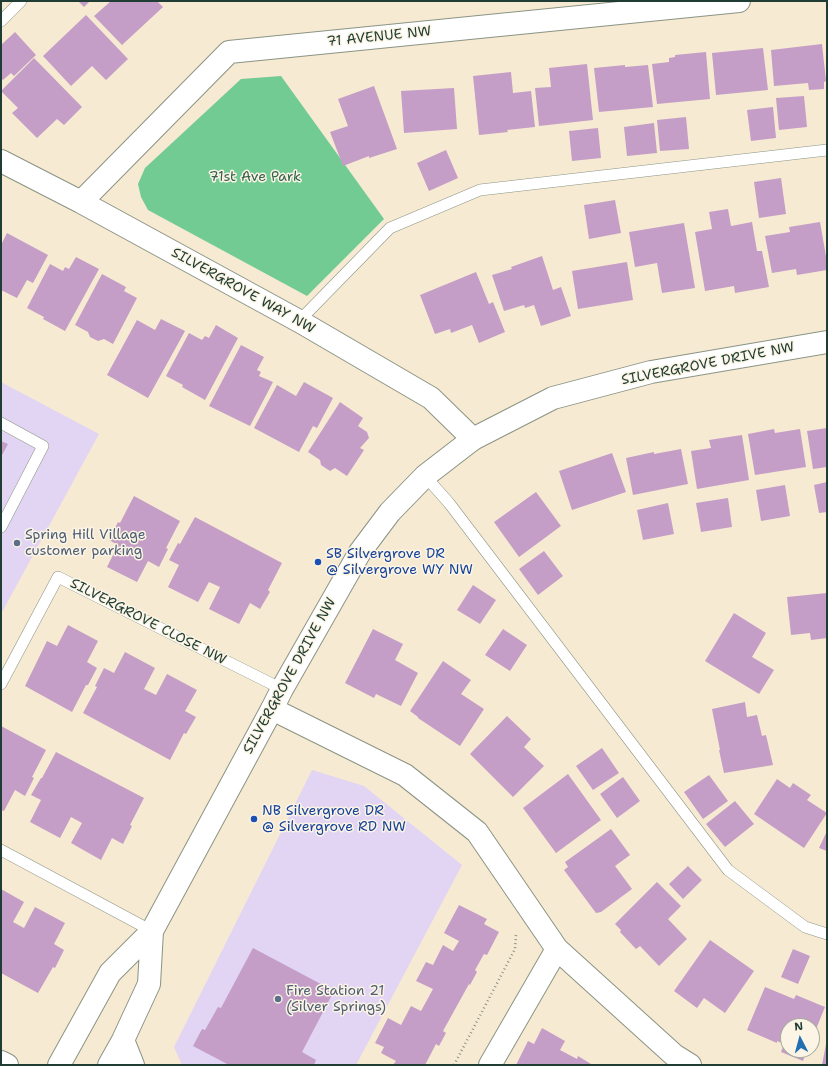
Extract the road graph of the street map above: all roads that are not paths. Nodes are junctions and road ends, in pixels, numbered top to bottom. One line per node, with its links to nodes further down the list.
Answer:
1 (21, 1): 3 (lane)
2 (739, 1): 6 (street, 71 AVENUE NW)
3 (1, 21)
4 (827, 150): 7 (lane)
5 (1, 161): 6 (street, SILVERGROVE WAY NW)
6 (81, 202): 7 (street, SILVERGROVE WAY NW)
7 (299, 321): 10 (street, SILVERGROVE WAY NW)
8 (827, 342): 10 (street, SILVERGROVE DRIVE NW)
9 (1, 423): 12 (lane)
10 (473, 439): 11 (street, SILVERGROVE DRIVE NW)
11 (425, 476): 14 (street, SILVERGROVE DRIVE NW); 18 (lane)
12 (1, 527)
13 (1, 684): 14 (lane, SILVERGROVE CLOSE NW)
14 (282, 689): 15 (street, SILVERGROVE DRIVE NW)
15 (272, 709): 17 (street, SILVERGROVE DRIVE NW); 19 (street)
16 (1, 850): 17 (lane)
17 (152, 930): 20 (street, SILVERGROVE DRIVE NW); 23 (street, SILVERGROVE DRIVE NW)
18 (827, 934)
19 (556, 949): 26 (street); 27 (street)
20 (123, 1040): 24 (street, SILVERGROVE DRIVE NW); 25 (street)
21 (1, 1062): 22 (street)
22 (7, 1065)
23 (59, 1065)
24 (109, 1065)
25 (133, 1065)
26 (490, 1065)
27 (690, 1065)

